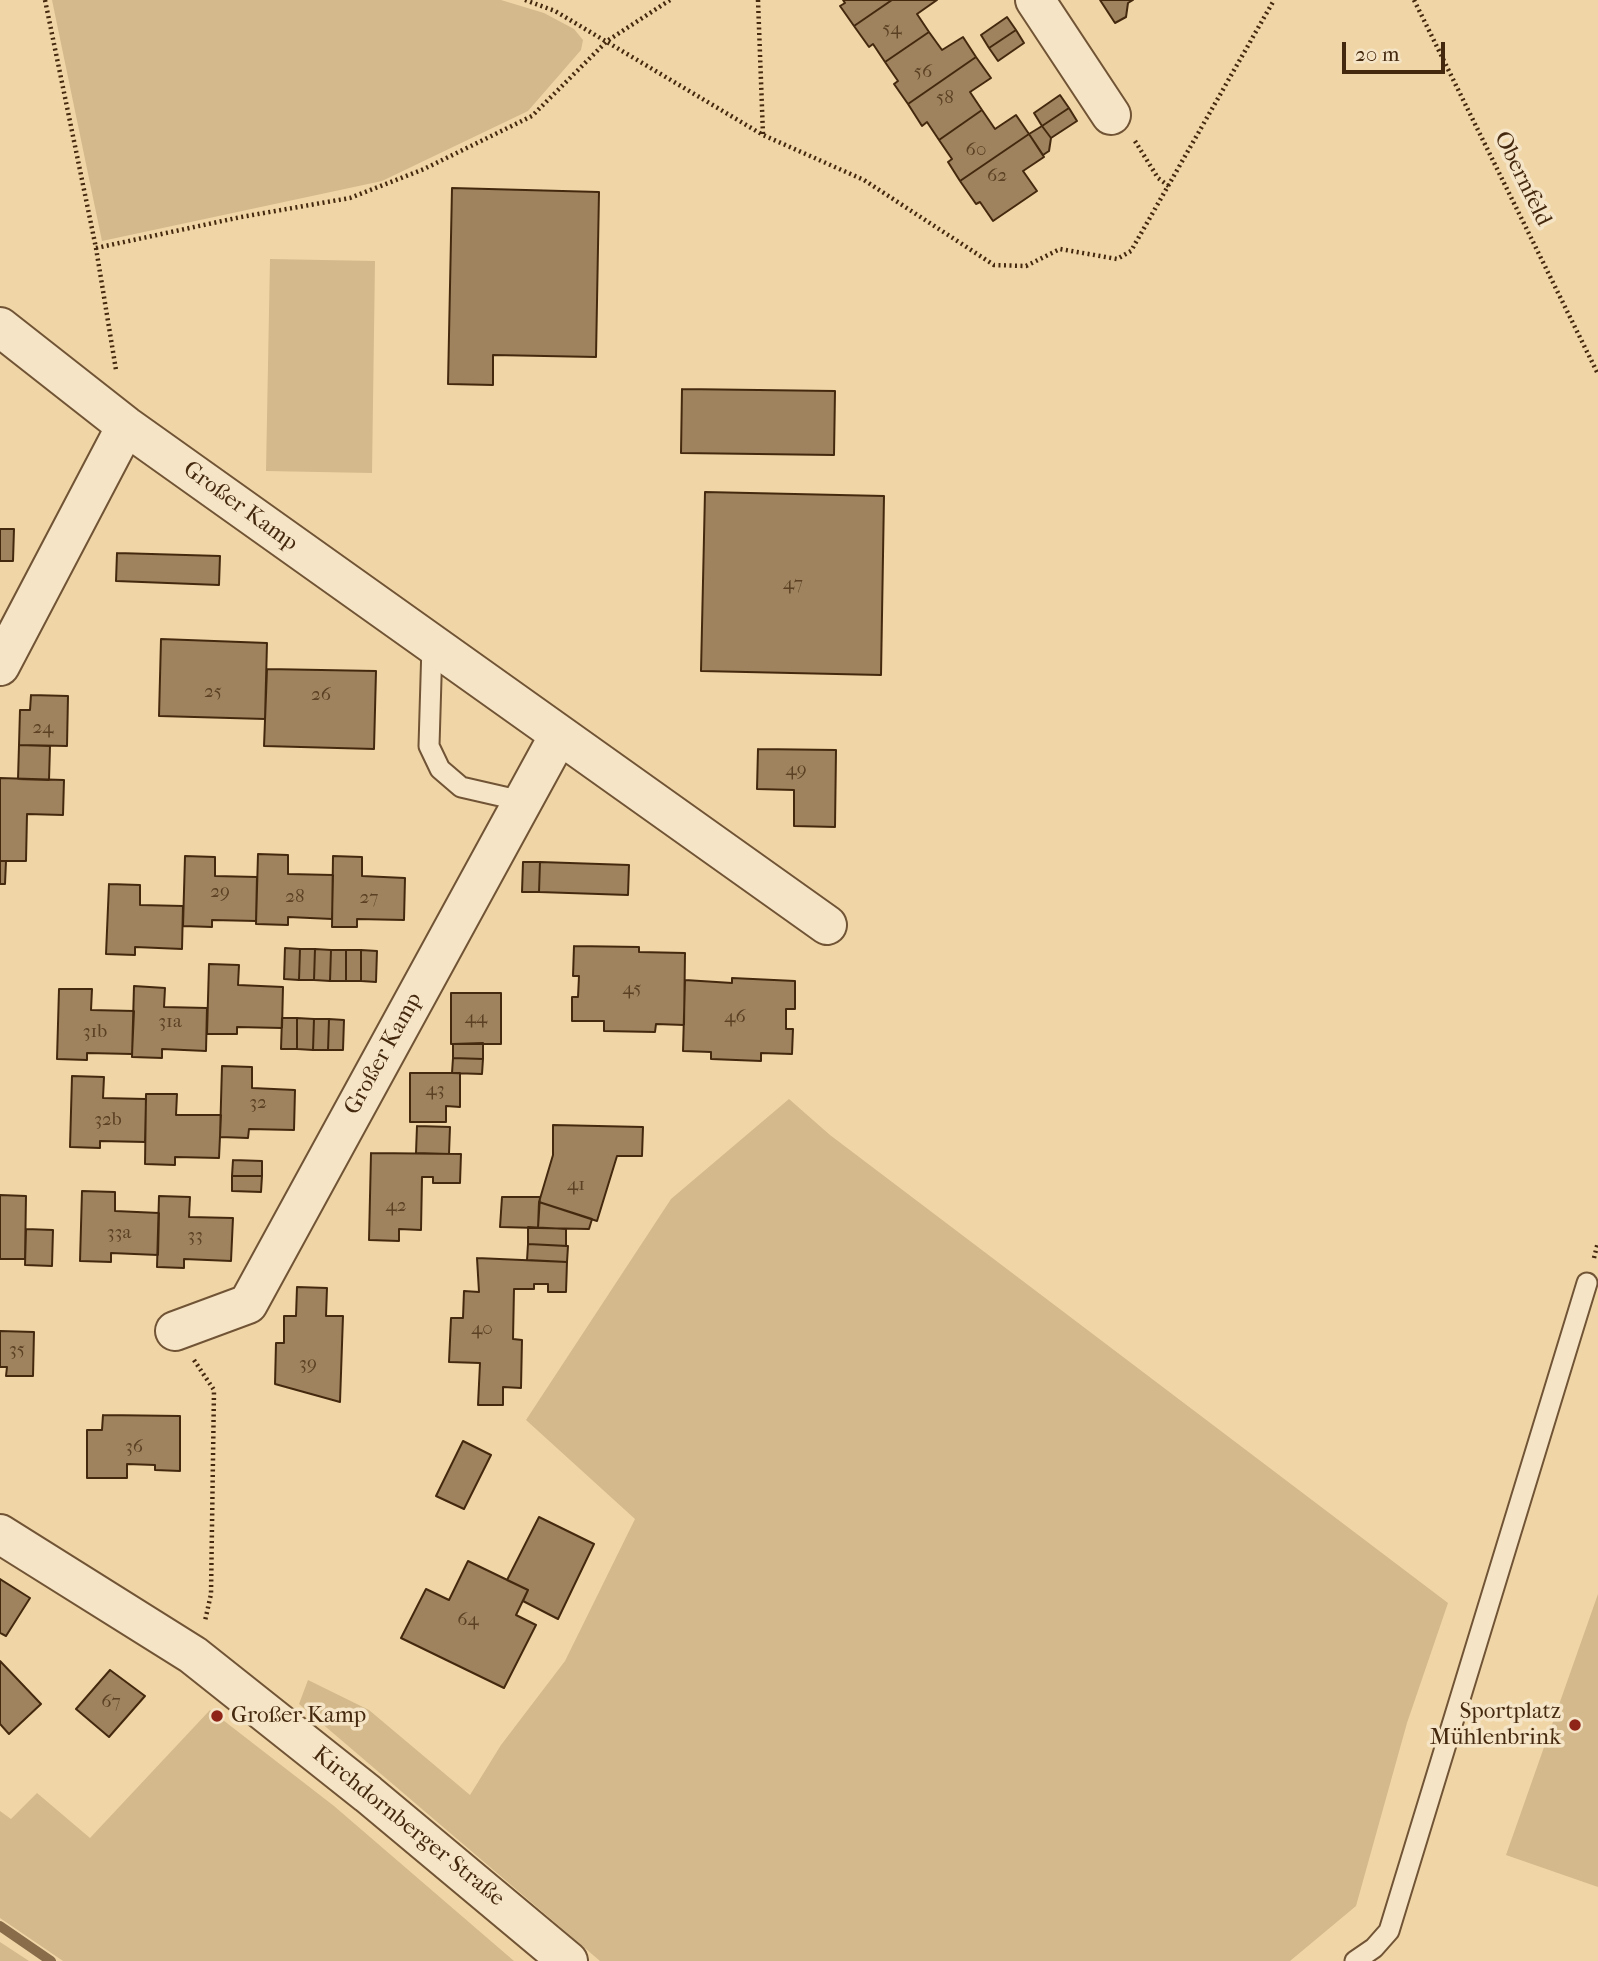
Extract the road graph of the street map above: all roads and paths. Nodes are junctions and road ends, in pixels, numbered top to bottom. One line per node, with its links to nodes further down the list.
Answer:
1 (45, 0): 12 (path)
2 (525, 0): 8 (path)
3 (670, 0): 8 (path)
4 (758, 0): 10 (path)
5 (1035, 0): 9 (street)
6 (1274, 0): 11 (path)
7 (1414, 0): 15 (path, Obernfeld)
8 (607, 41): 10 (path); 12 (path)
9 (1111, 115): 11 (path)
10 (763, 135): 11 (path)
11 (1170, 187)
12 (96, 248): 14 (path)
13 (0, 327): 16 (street, Großer Kamp)
14 (116, 371)
15 (1598, 374)
16 (125, 426): 17 (street, Großer Kamp); 18 (street)
17 (432, 645): 19 (street, Großer Kamp); 20 (lane)
18 (0, 666)
19 (559, 735): 20 (street, Großer Kamp); 21 (street, Großer Kamp)
20 (522, 801): 23 (street, Großer Kamp)
21 (827, 925)
22 (1587, 1283): 27 (lane)
23 (175, 1331): 25 (path)
24 (0, 1534): 25 (street, Kirchdornberger Straße)
25 (193, 1655): 26 (street, Kirchdornberger Straße)
26 (568, 1961)
27 (1355, 1961)

